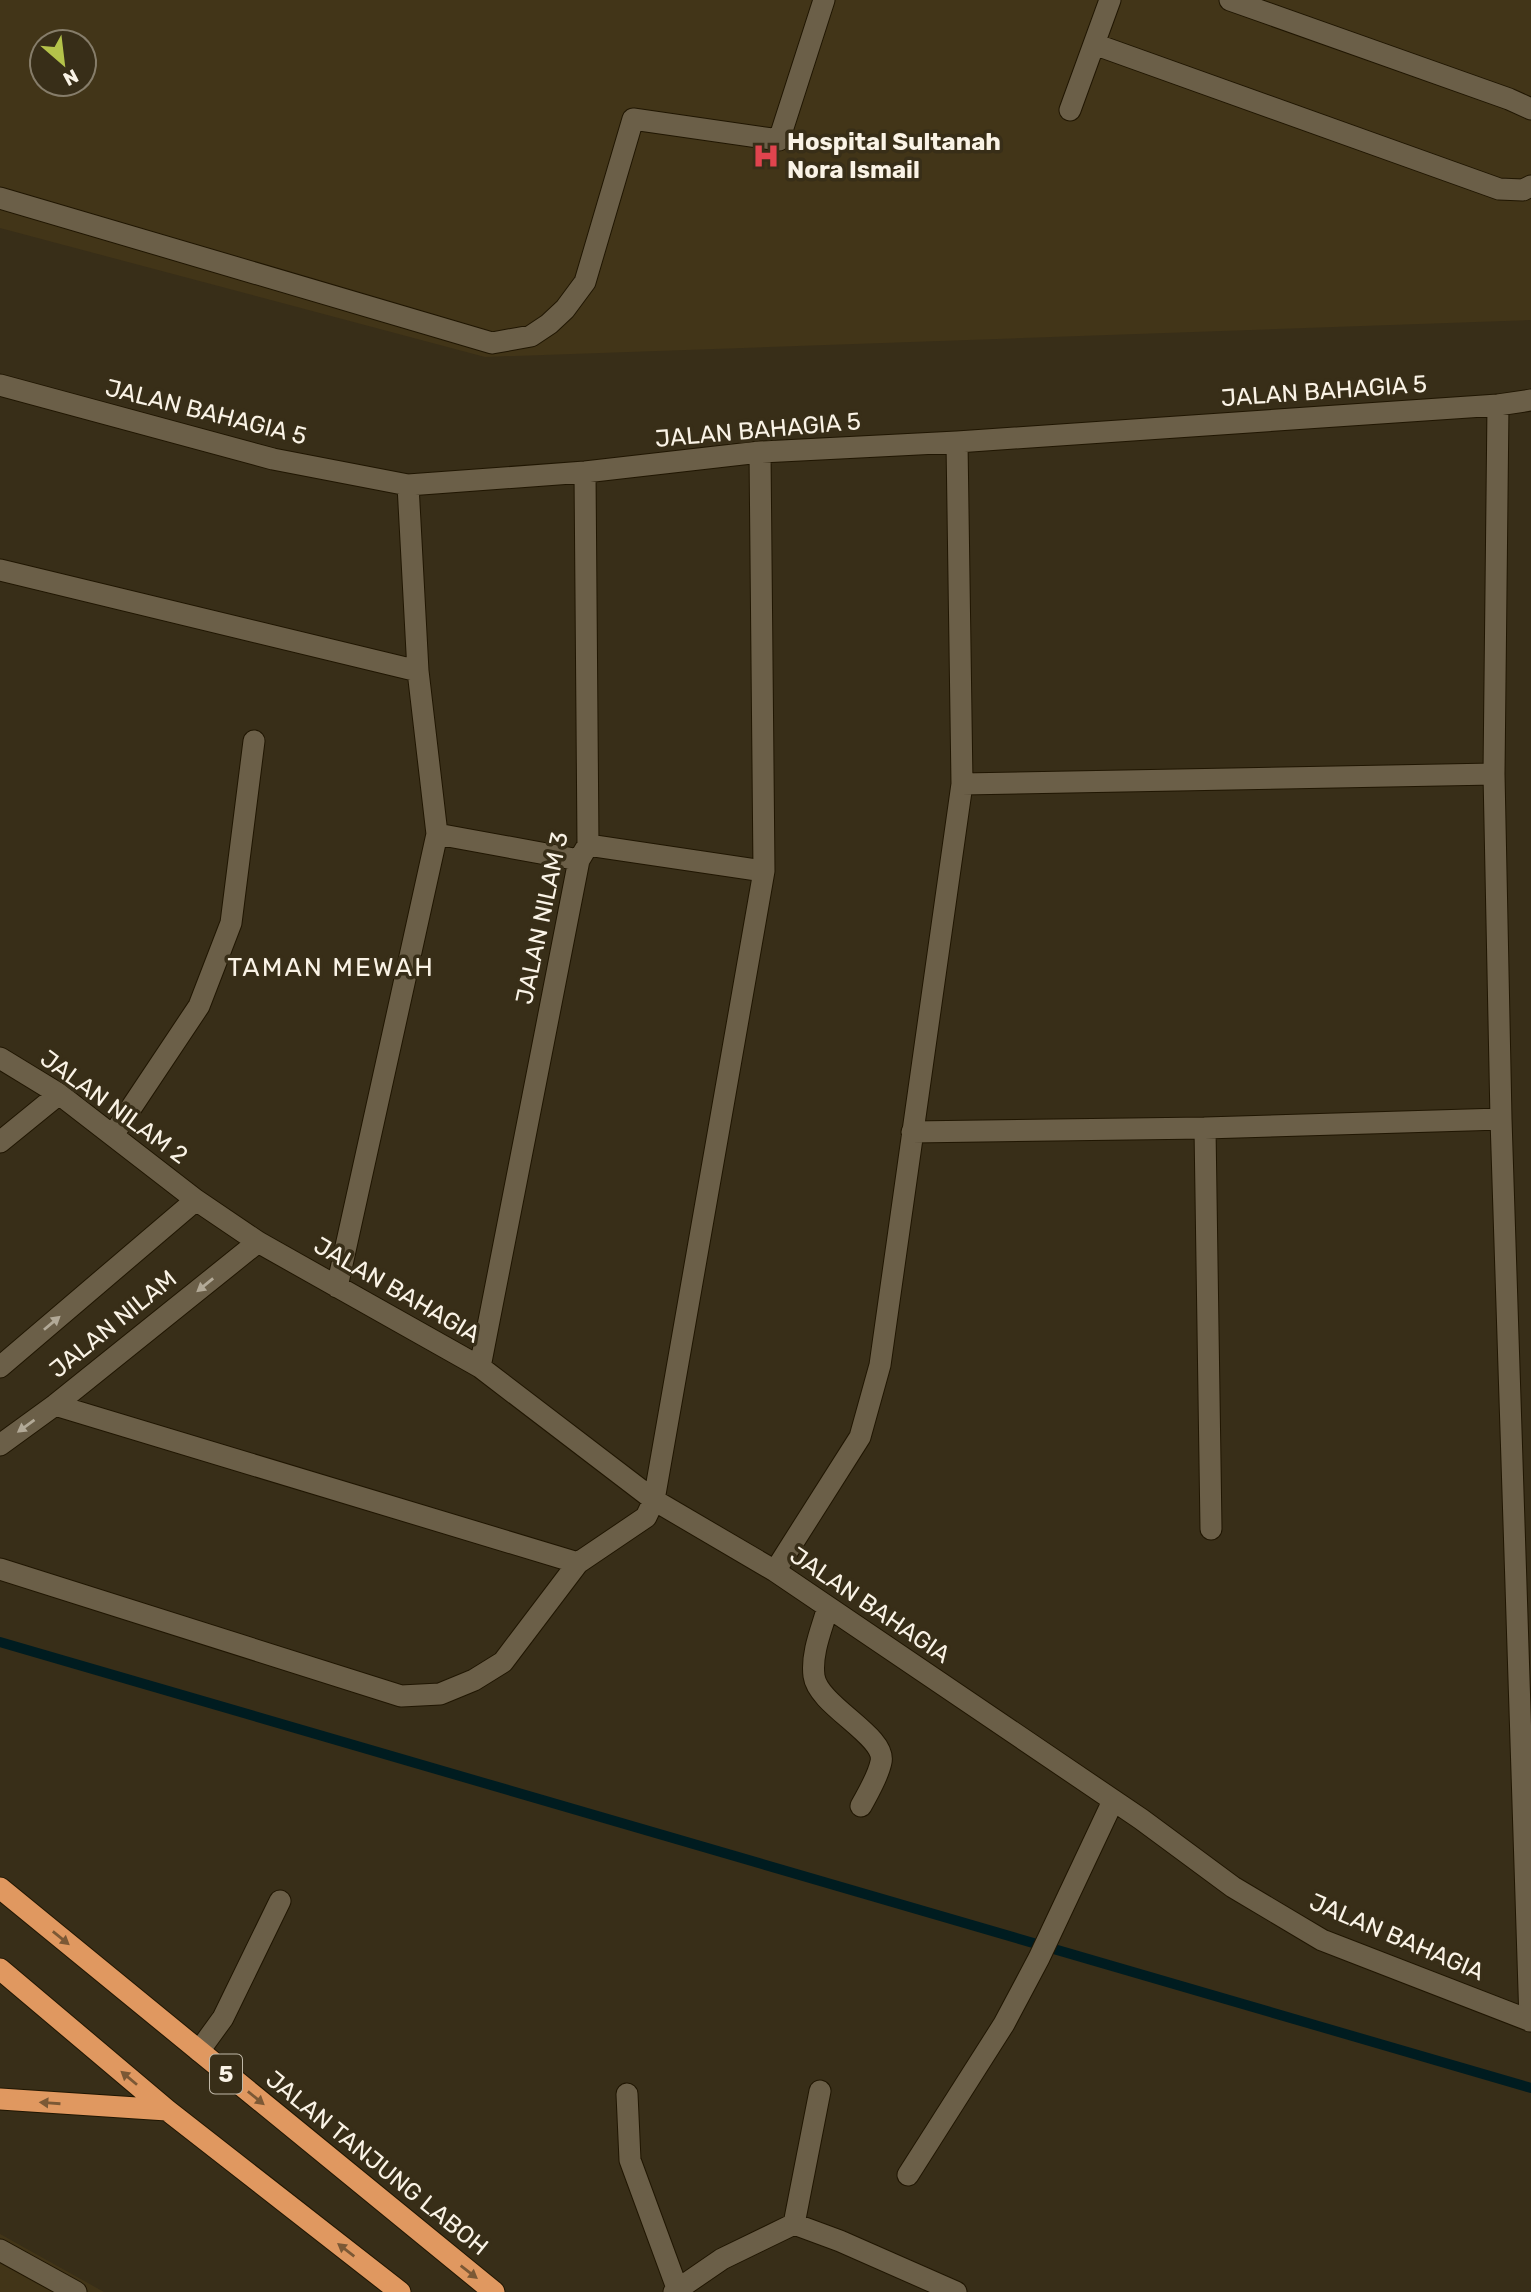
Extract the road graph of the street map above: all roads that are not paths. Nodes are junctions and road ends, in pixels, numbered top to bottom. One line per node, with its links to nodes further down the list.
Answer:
1 (824, 0): 8 (street)
2 (1110, 0): 4 (street)
3 (1230, 0): 5 (street)
4 (1094, 44): 6 (street); 7 (street)
5 (1531, 109)
6 (1070, 110)
7 (1531, 186)
8 (0, 198)
9 (0, 385): 15 (street, JALAN BAHAGIA 5)
10 (1531, 400): 11 (street, JALAN BAHAGIA 5)
11 (1498, 405): 12 (street, JALAN BAHAGIA 5); 19 (street)
12 (957, 442): 13 (street, JALAN BAHAGIA 5); 20 (street)
13 (760, 452): 14 (street, JALAN BAHAGIA 5); 23 (street)
14 (585, 472): 15 (street, JALAN BAHAGIA 5); 22 (street, JALAN NILAM 3)
15 (408, 485): 17 (street)
16 (0, 570): 17 (street)
17 (418, 671): 21 (street)
18 (254, 741): 29 (street)
19 (1494, 774): 20 (street); 26 (street)
20 (962, 784): 28 (street)
21 (437, 834): 22 (street); 33 (street)
22 (584, 852): 23 (street); 35 (street, JALAN NILAM 3)
23 (764, 871): 38 (street)
24 (0, 1058): 25 (street, JALAN NILAM 2)
25 (59, 1094): 29 (street, JALAN NILAM 2); 30 (street)
26 (1501, 1119): 27 (street); 49 (street)
27 (1205, 1128): 28 (street); 39 (street)
28 (912, 1132): 42 (street)
29 (113, 1135): 31 (street, JALAN NILAM 2)
30 (0, 1142)
31 (196, 1200): 32 (street, JALAN BAHAGIA); 34 (street, JALAN NILAM, one-way to 31)
32 (258, 1242): 33 (street, JALAN BAHAGIA); 36 (street, JALAN NILAM, one-way to 36)
33 (337, 1287): 35 (street, JALAN BAHAGIA)
34 (0, 1367)
35 (480, 1367): 38 (street, JALAN BAHAGIA)
36 (55, 1405): 37 (street, JALAN NILAM, one-way to 37); 40 (street)
37 (0, 1445)
38 (654, 1500): 40 (street); 42 (street, JALAN BAHAGIA)
39 (1211, 1529)
40 (578, 1563): 41 (street)
41 (0, 1569)
42 (775, 1571): 43 (street, JALAN BAHAGIA)
43 (828, 1607): 44 (street, JALAN BAHAGIA); 45 (street)
44 (1113, 1801): 49 (street, JALAN BAHAGIA); 55 (street)
45 (862, 1806)
46 (3, 1897): 50 (highway, JALAN TANJUNG LABOH / 5, one-way to 50)
47 (280, 1901): 50 (street)
48 (0, 1969): 54 (highway, one-way to 48)
49 (1530, 2021)
50 (199, 2051): 61 (highway, JALAN TANJUNG LABOH / 5, one-way to 61)
51 (820, 2091): 56 (street)
52 (628, 2094): 58 (street)
53 (0, 2099): 54 (highway, one-way to 53)
54 (167, 2110): 60 (highway, one-way to 54)
55 (908, 2175)
56 (794, 2224): 58 (street); 62 (street)
57 (0, 2250): 59 (street)
58 (676, 2290)
59 (76, 2292)
60 (400, 2292)
61 (494, 2292)
62 (956, 2292)

